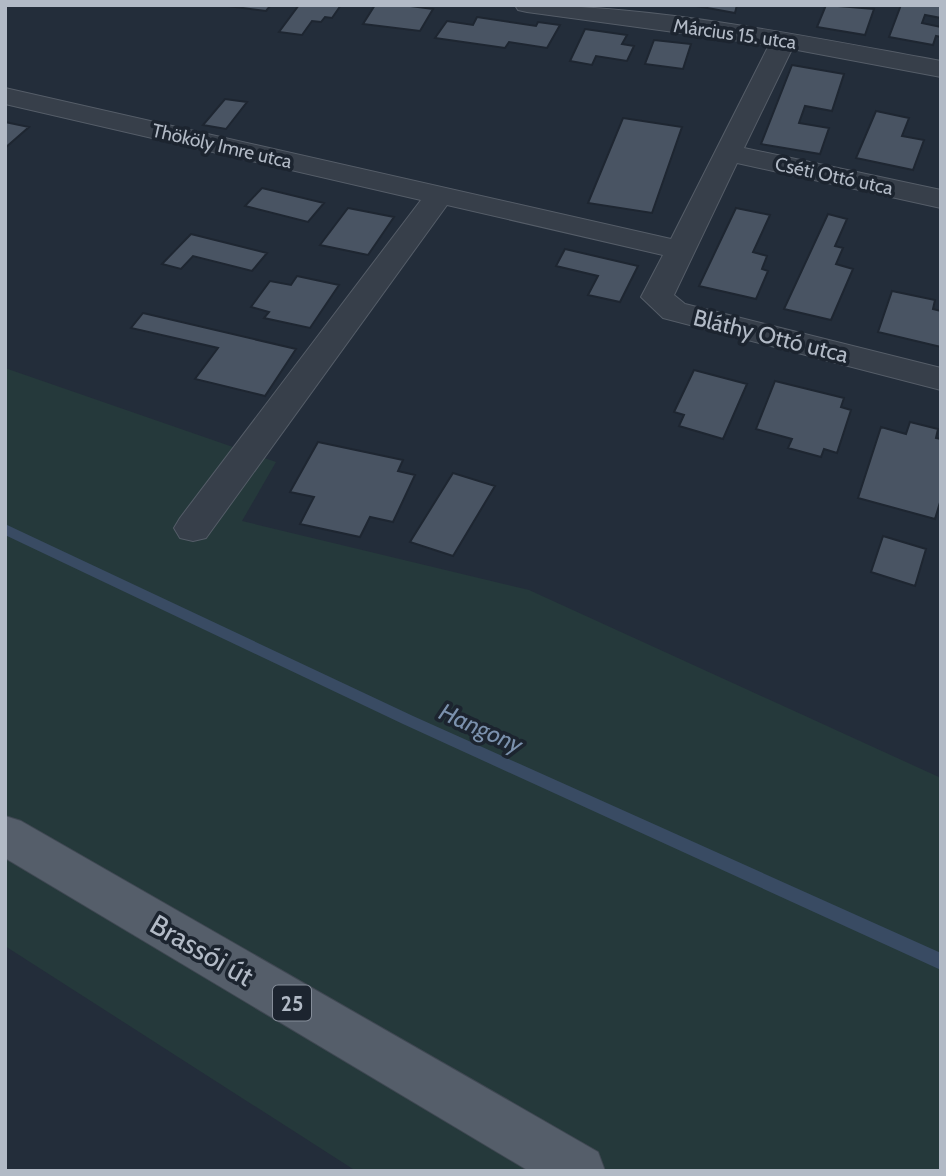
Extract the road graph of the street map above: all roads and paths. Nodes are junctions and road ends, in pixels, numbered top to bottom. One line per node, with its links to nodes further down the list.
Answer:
1 (527, 5): 2 (street, Március 15. utca)
2 (784, 40): 3 (street, Március 15. utca); 5 (street)
3 (941, 69)
4 (5, 96): 6 (street, Thököly Imre utca)
5 (728, 153): 7 (street, Cséti Ottó utca); 8 (street)
6 (439, 196): 8 (street, Thököly Imre utca); 10 (street)
7 (941, 199)
8 (680, 250): 9 (street, Bláthy Ottó utca)
9 (941, 379)
10 (193, 528)
11 (5, 835): 12 (main road, Brassói út / 25)
12 (579, 1171)

